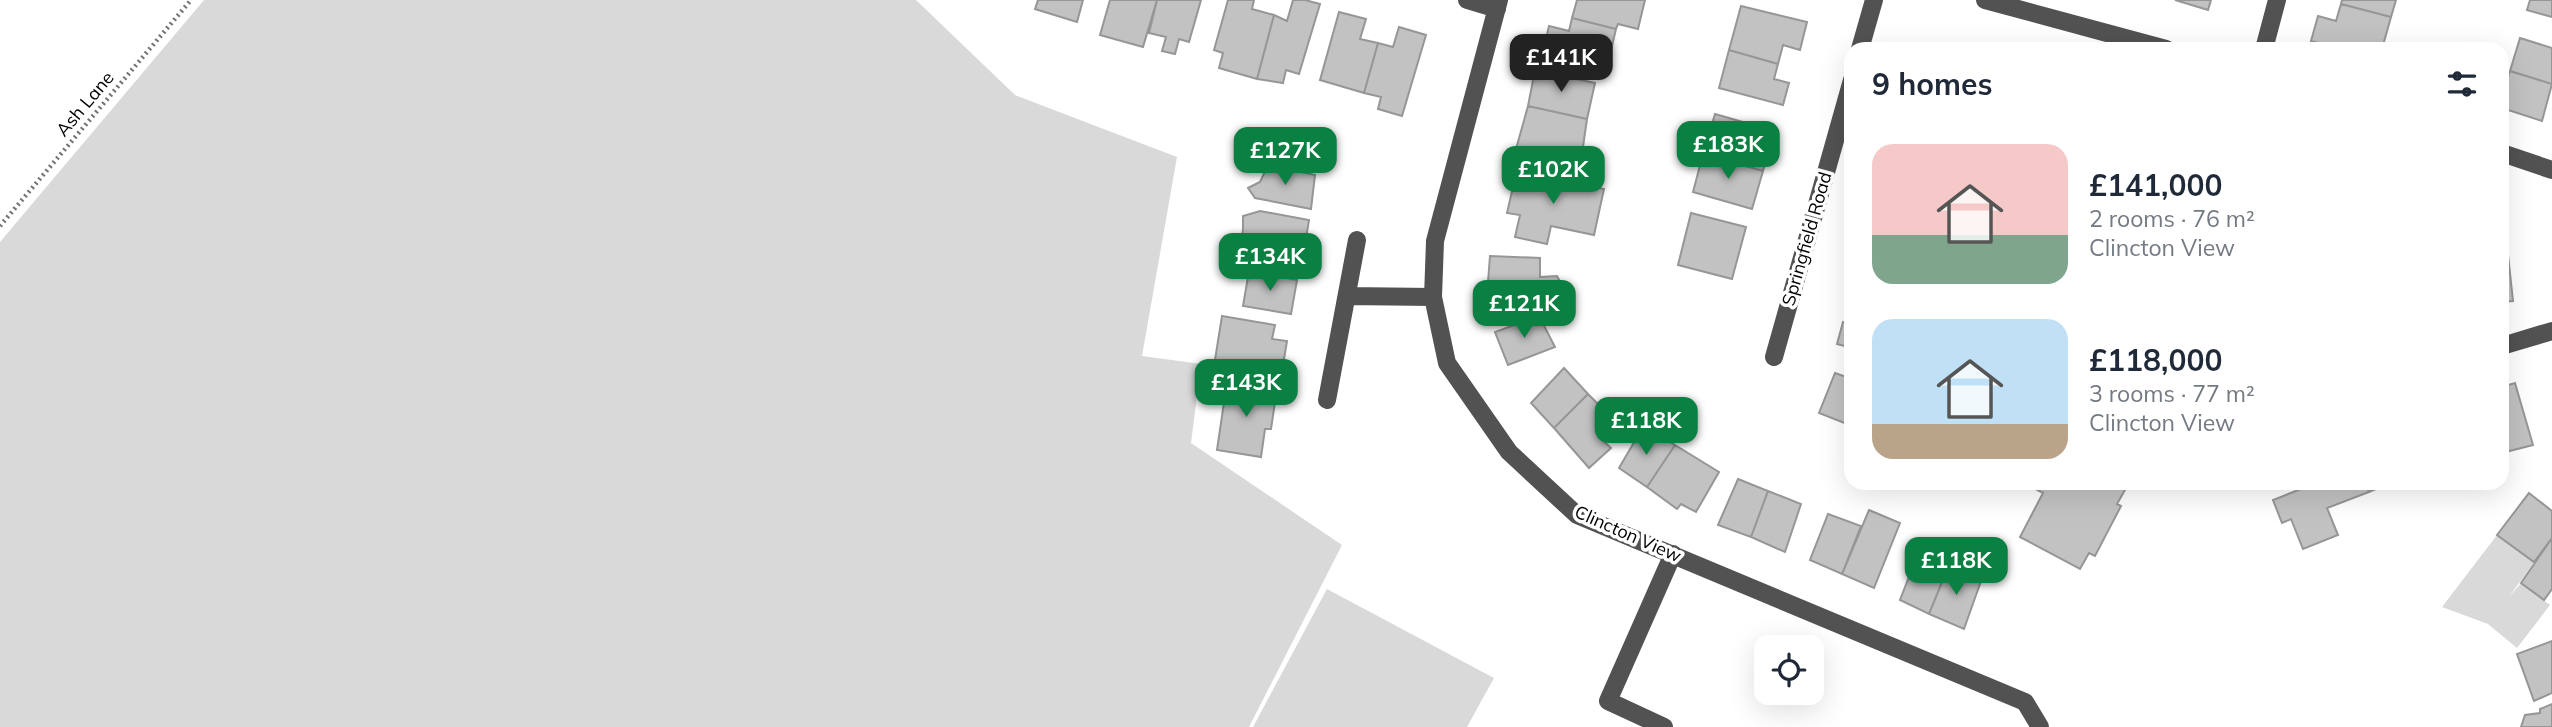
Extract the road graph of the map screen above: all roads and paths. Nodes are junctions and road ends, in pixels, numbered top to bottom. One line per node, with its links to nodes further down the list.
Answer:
1 (191, 0): 13 (path, Ash Lane)
2 (1467, 0): 6 (street)
3 (1874, 0): 7 (street)
4 (1985, 0): 8 (street)
5 (2277, 0): 9 (street)
6 (1498, 4): 16 (street, Clincton View)
7 (1862, 42)
8 (2140, 42)
9 (2266, 42)
10 (1844, 108): 19 (street, Springfield Road)
11 (2509, 155): 12 (street)
12 (2552, 170)
13 (0, 226)
14 (1357, 240): 15 (street)
15 (1347, 296): 16 (street); 20 (street)
16 (1433, 297): 21 (street, Clincton View)
17 (2552, 331): 18 (street)
18 (2509, 343)
19 (1774, 357)
20 (1327, 400)
21 (1672, 554): 22 (street); 23 (street, Clincton View)
22 (1664, 727)
23 (2040, 727)

